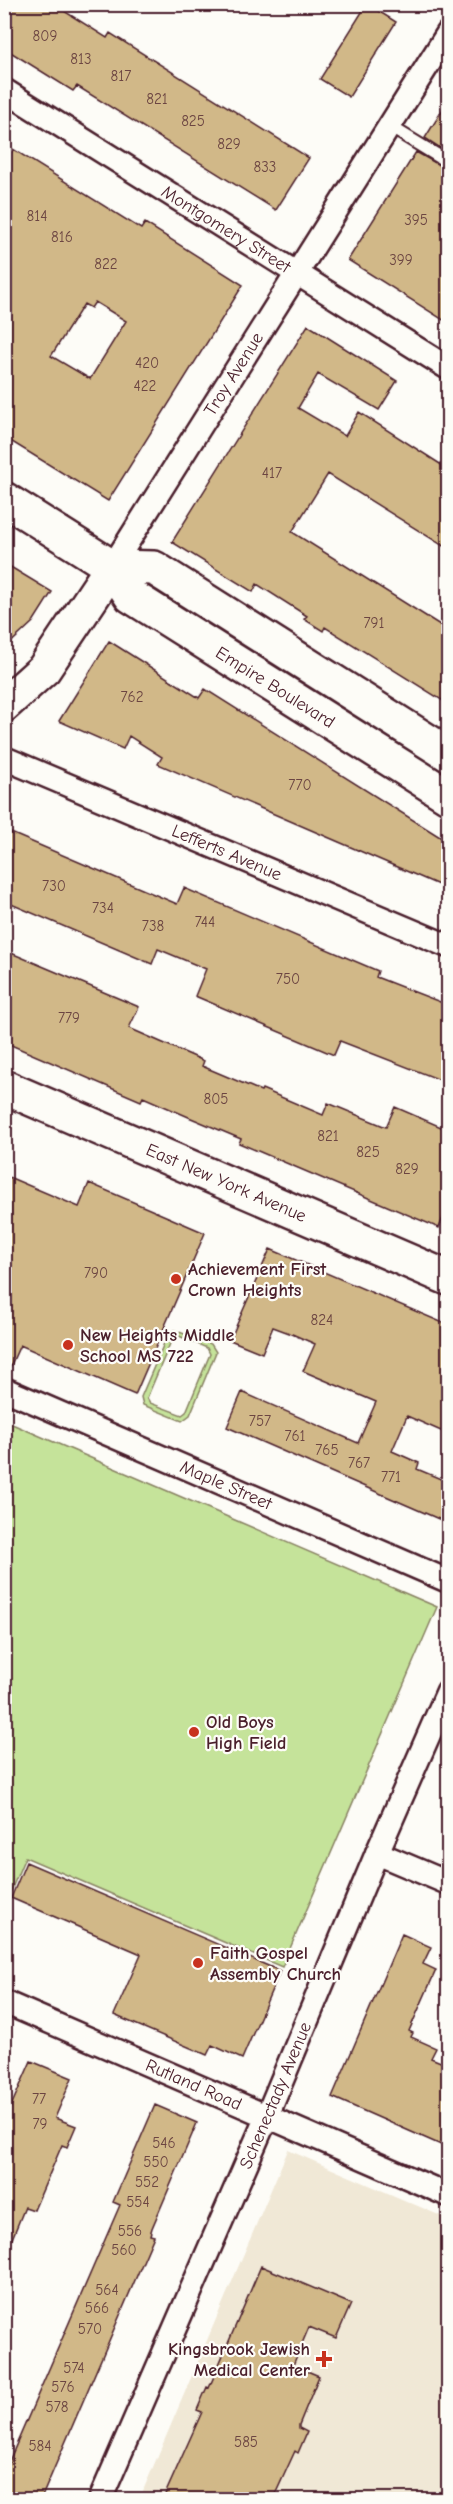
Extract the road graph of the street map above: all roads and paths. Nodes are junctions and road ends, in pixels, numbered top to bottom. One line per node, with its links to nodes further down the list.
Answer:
1 (448, 33): 3 (street, Troy Avenue)
2 (4, 90): 5 (street, Montgomery Street)
3 (389, 126): 4 (lane); 5 (street, Troy Avenue)
4 (448, 162)
5 (296, 273): 6 (street, Montgomery Street); 8 (street, Troy Avenue)
6 (448, 368)
7 (4, 499): 8 (main road, Empire Boulevard)
8 (112, 567): 9 (main road, Troy Avenue); 10 (main road, Empire Boulevard); 12 (main road, Empire Boulevard)
9 (4, 705)
10 (448, 754)
11 (4, 758): 13 (street, Lefferts Avenue)
12 (448, 796)
13 (448, 946)
14 (4, 1087): 15 (main road, East New York Avenue)
15 (448, 1278)
16 (4, 1389): 17 (street, Maple Street)
17 (448, 1581)
18 (448, 1691): 19 (street, Schenectady Avenue)
19 (377, 1853): 20 (street); 22 (street, Schenectady Avenue)
20 (448, 1883)
21 (4, 2002): 22 (street, Rutland Road)
22 (267, 2116): 23 (street, Rutland Road); 24 (street, Schenectady Avenue)
23 (448, 2194)
24 (100, 2499)

